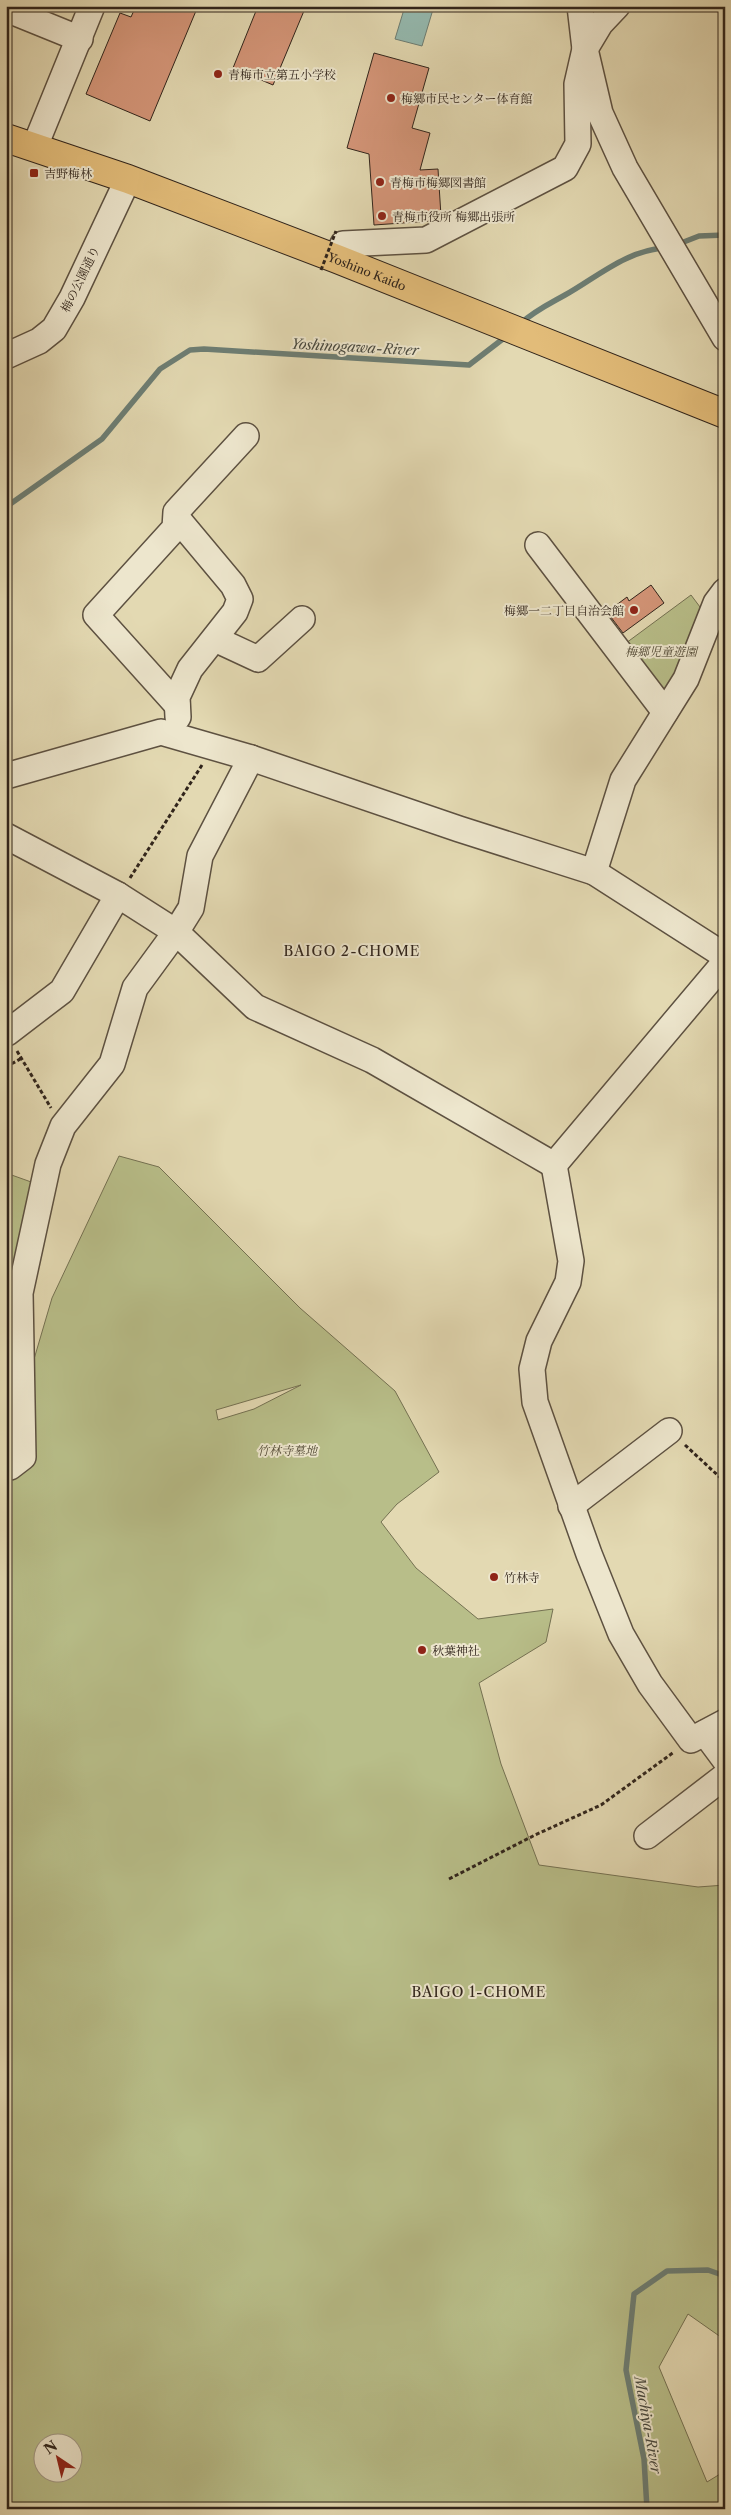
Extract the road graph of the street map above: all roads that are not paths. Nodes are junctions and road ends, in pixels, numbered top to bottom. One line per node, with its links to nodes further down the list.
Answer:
1 (92, 6): 5 (street)
2 (580, 6): 6 (street)
3 (617, 6): 6 (street)
4 (6, 9): 5 (street)
5 (80, 39): 8 (street)
6 (585, 49): 10 (street); 11 (street)
7 (6, 138): 8 (main road, Yoshino Kaido)
8 (36, 146): 9 (main road, Yoshino Kaido)
9 (128, 179): 10 (main road, Yoshino Kaido); 12 (street, 梅の公園通り)
10 (329, 265): 13 (main road, Yoshino Kaido)
11 (725, 338)
12 (6, 356)
13 (725, 414)
14 (246, 436): 15 (street)
15 (177, 518): 19 (street); 20 (street)
16 (538, 545): 21 (street)
17 (725, 592): 21 (street)
18 (302, 619): 19 (street)
19 (215, 639): 20 (street)
20 (177, 705): 22 (street)
21 (665, 712): 26 (street)
22 (179, 737): 23 (street); 24 (street)
23 (251, 758): 26 (street); 28 (street)
24 (6, 776)
25 (6, 836): 27 (street)
26 (594, 872): 29 (street)
27 (118, 895): 28 (street); 31 (street)
28 (176, 932): 32 (street); 34 (street)
29 (725, 956)
30 (725, 962): 32 (street)
31 (6, 1033)
32 (554, 1165): 35 (street)
33 (670, 1431): 35 (street)
34 (6, 1452)
35 (571, 1506): 36 (street)
36 (707, 1731): 37 (street)
37 (725, 1760)
38 (725, 1776): 39 (street)
39 (647, 1836)

